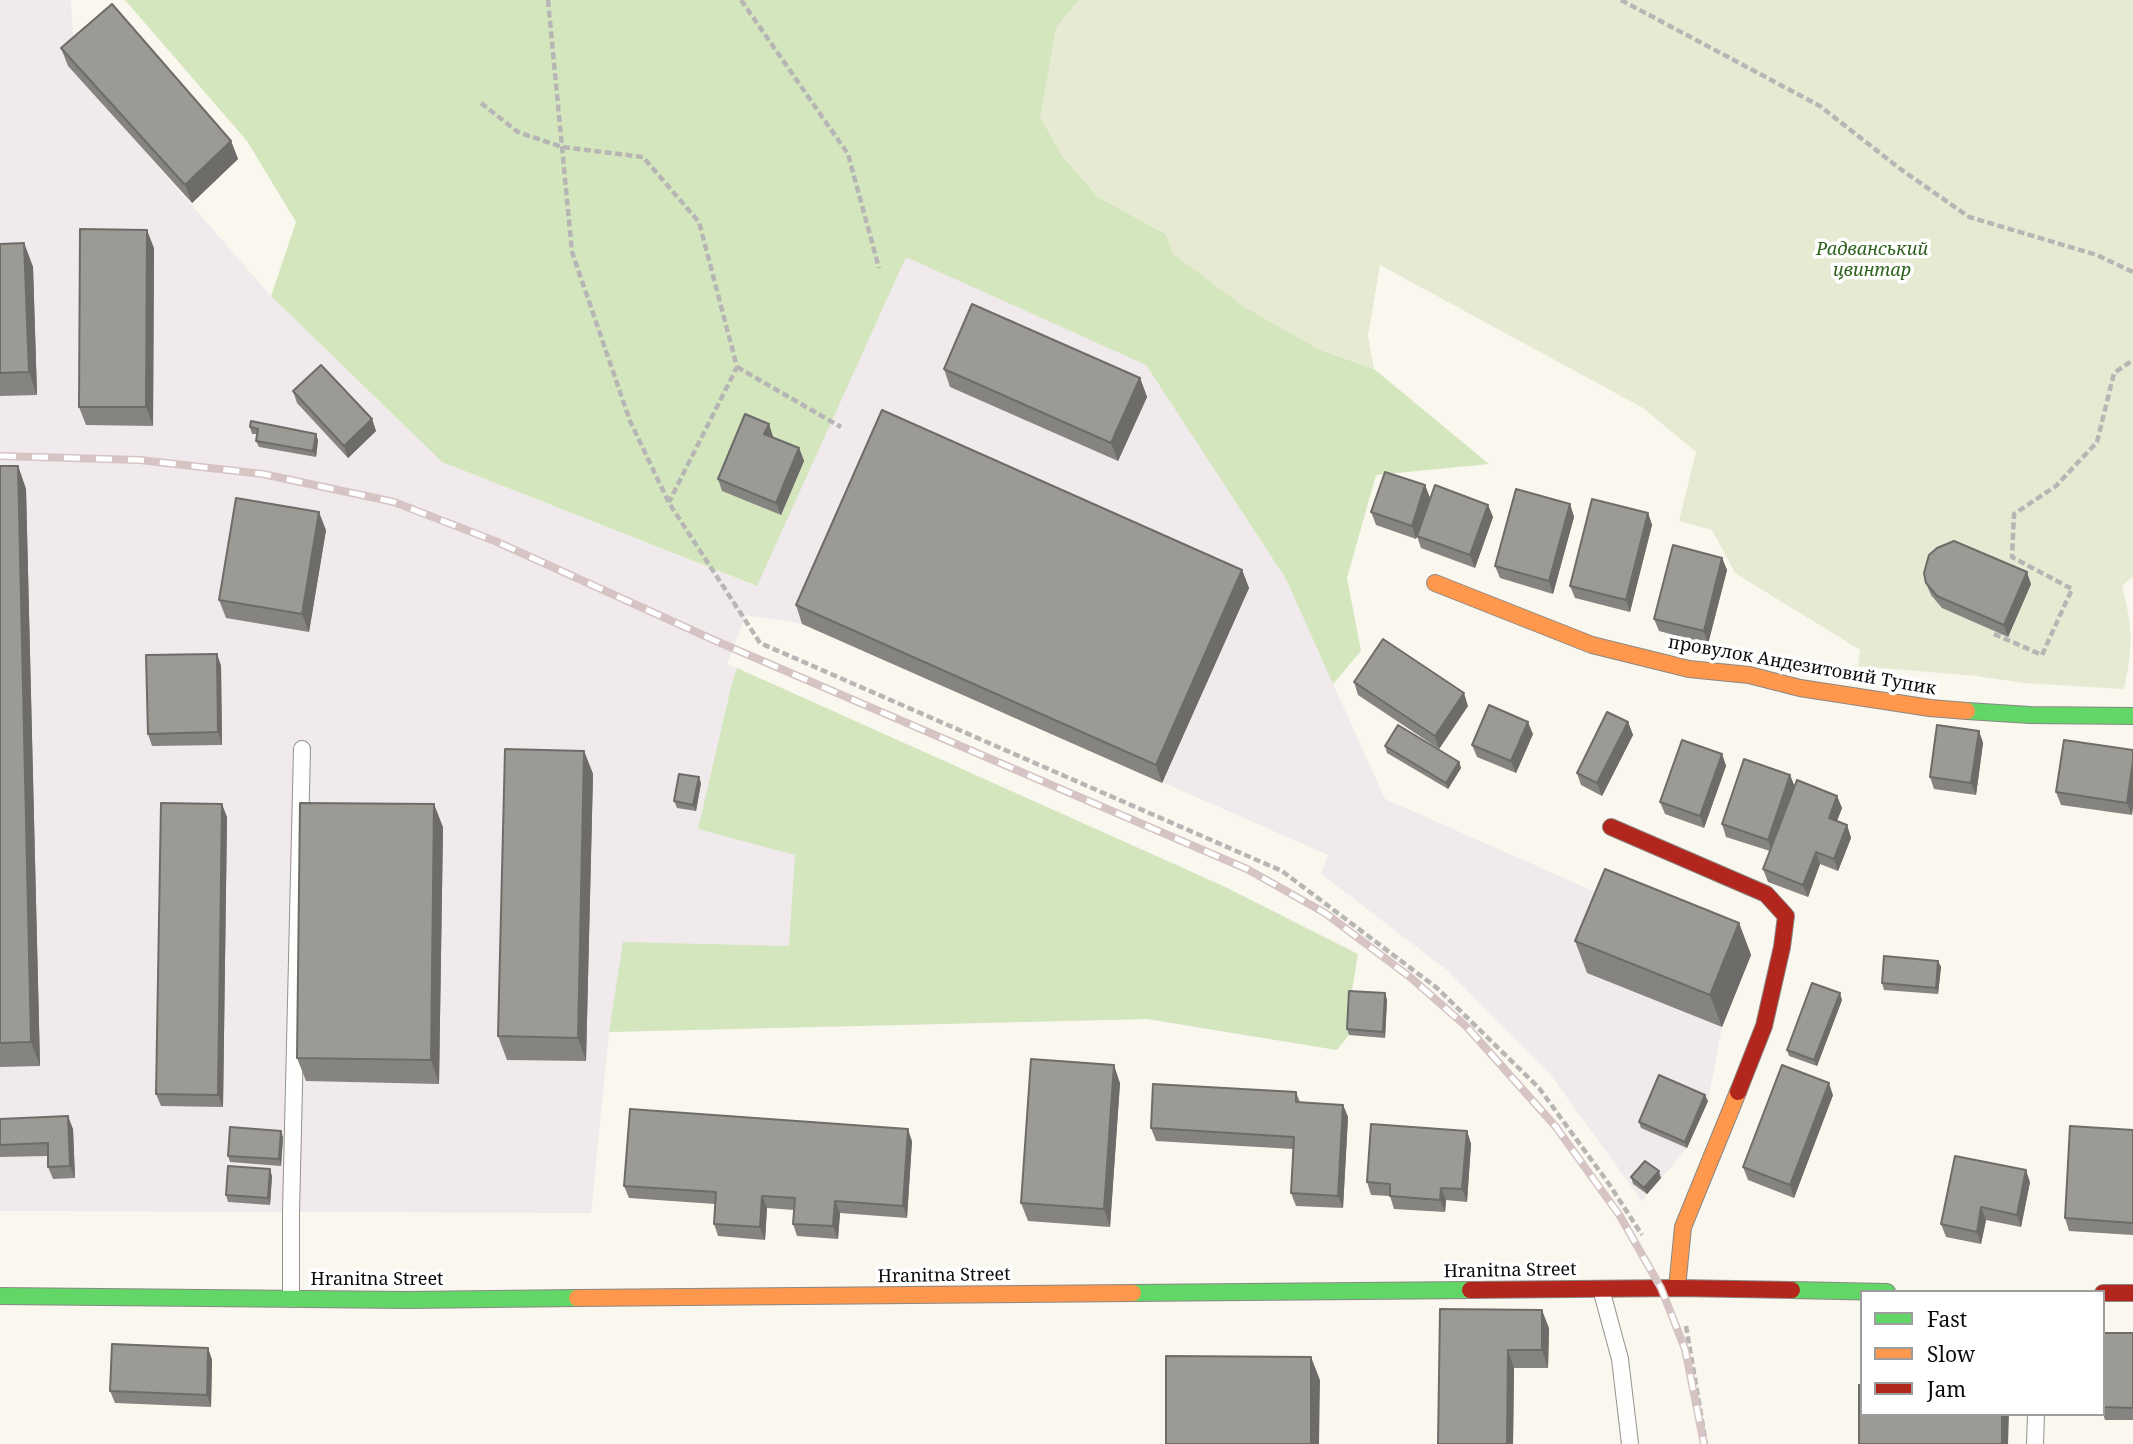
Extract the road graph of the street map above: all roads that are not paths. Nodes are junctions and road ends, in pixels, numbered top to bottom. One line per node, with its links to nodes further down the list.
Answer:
1 (1435, 583): 2 (street, провулок Андезитовий Тупик)
2 (2133, 716)
3 (302, 749): 11 (lane)
4 (1611, 827): 5 (street)
5 (1677, 1288): 6 (street, Hranitna Street); 7 (street, Hranitna Street)
6 (1601, 1289): 11 (street, Hranitna Street); 13 (lane)
7 (1860, 1291)
8 (2105, 1293): 9 (street)
9 (2133, 1293)
10 (0, 1296): 11 (street, Hranitna Street)
11 (291, 1299)
12 (2036, 1416): 14 (lane)
13 (1630, 1444)
14 (2035, 1444)

